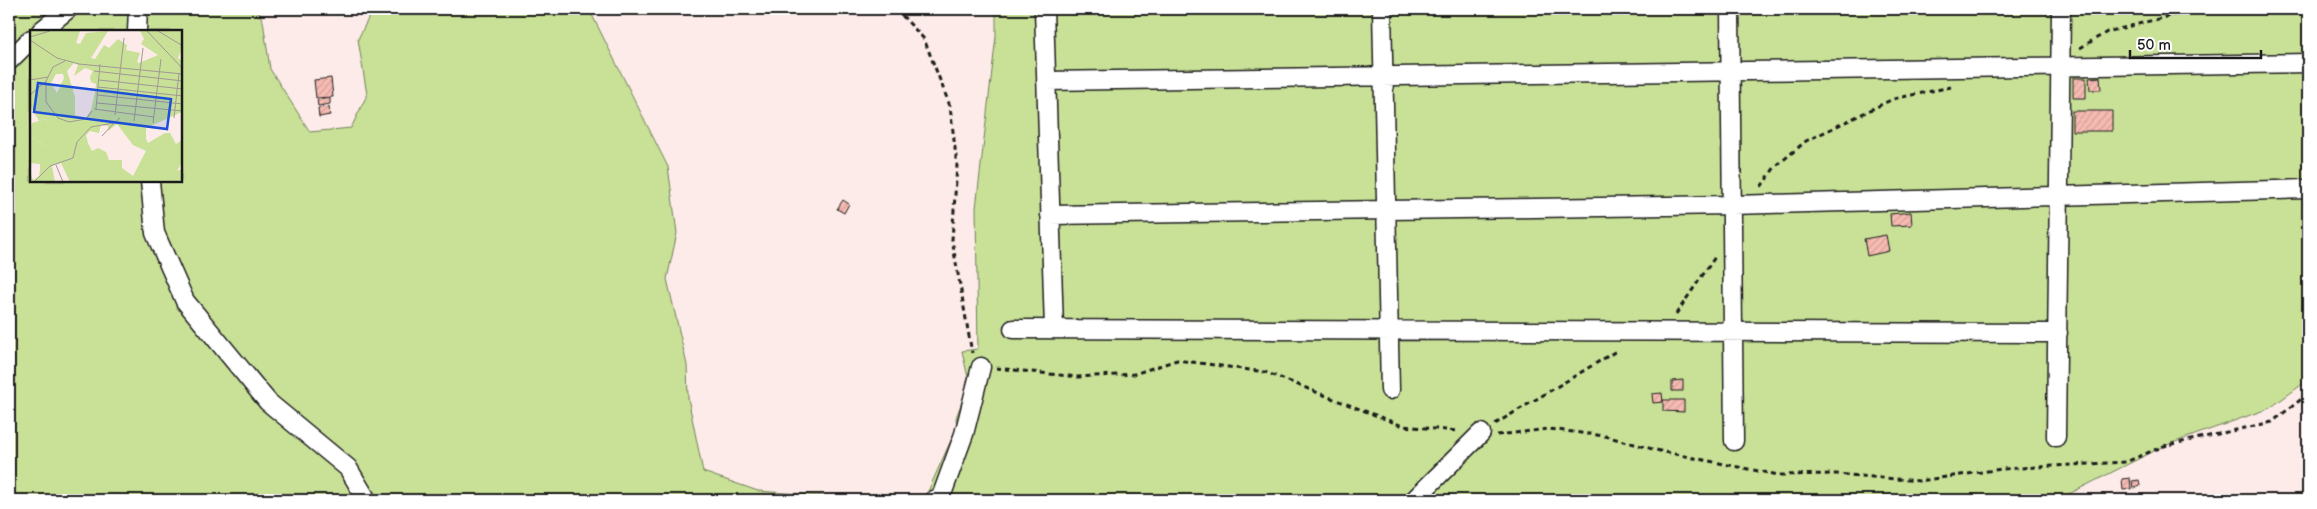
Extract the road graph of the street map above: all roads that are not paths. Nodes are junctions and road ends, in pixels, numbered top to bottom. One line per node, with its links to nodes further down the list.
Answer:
1 (68, 9): 7 (street)
2 (138, 9): 8 (street)
3 (1044, 9): 15 (street)
4 (1382, 9): 14 (street)
5 (1730, 9): 13 (street)
6 (2061, 9): 11 (street)
7 (41, 30)
8 (137, 30)
9 (30, 40): 10 (street)
10 (9, 61)
11 (2061, 63): 12 (street); 13 (street); 18 (street)
12 (2308, 63)
13 (1731, 71): 14 (street); 19 (street)
14 (1384, 76): 15 (street); 20 (street)
15 (1046, 81): 21 (street)
16 (150, 182): 32 (street)
17 (2308, 190): 18 (street)
18 (2059, 196): 19 (street); 26 (street)
19 (1732, 205): 20 (street); 25 (street)
20 (1386, 210): 21 (street); 24 (street)
21 (1050, 215): 23 (street)
22 (1013, 329): 23 (street)
23 (1054, 329): 24 (street)
24 (1389, 330): 25 (street); 28 (street)
25 (1733, 332): 26 (street); 31 (street)
26 (2058, 333): 30 (street)
27 (981, 367): 33 (street)
28 (1390, 390)
29 (1481, 433): 34 (street)
30 (2056, 437)
31 (1734, 441)
32 (367, 500)
33 (934, 500)
34 (1414, 500)

